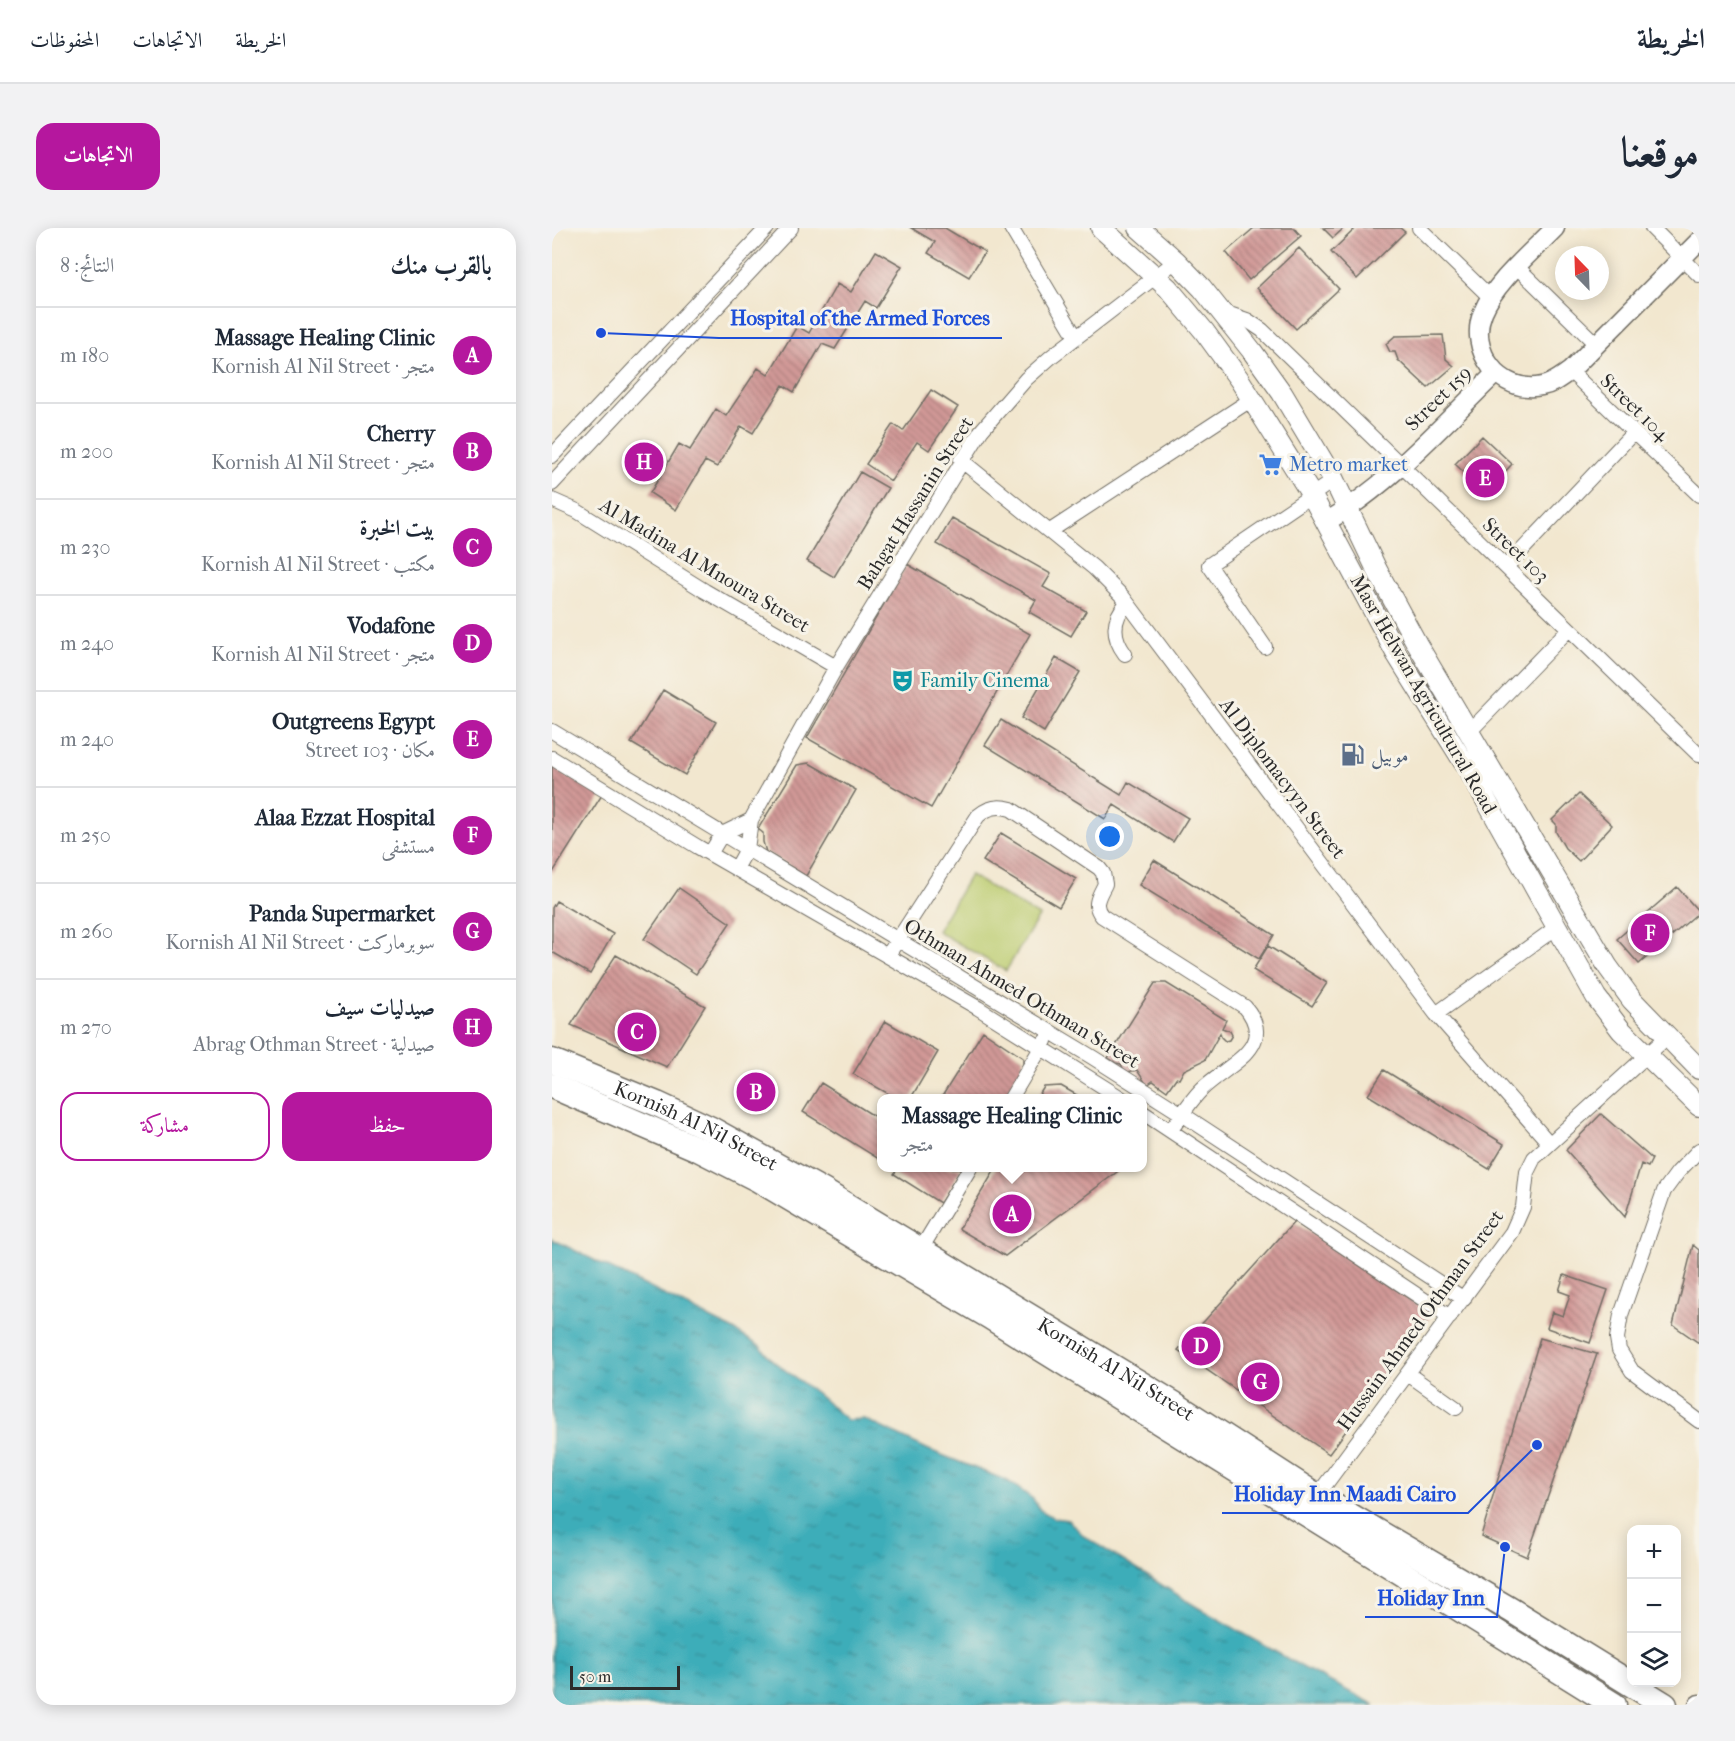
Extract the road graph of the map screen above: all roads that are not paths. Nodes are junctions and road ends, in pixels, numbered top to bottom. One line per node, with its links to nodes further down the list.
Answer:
1 (767, 228): 23 (street)
2 (791, 228): 27 (street)
3 (1011, 228): 17 (street)
4 (1101, 228): 14 (main road, Masr Helwan Agricultural Road)
5 (1139, 228): 11 (main road, Masr Helwan Agricultural Road)
6 (1419, 228): 15 (street)
7 (1555, 228): 12 (street)
8 (1652, 228): 10 (street)
9 (1699, 241): 10 (street)
10 (1682, 258): 13 (street); 18 (street)
11 (1176, 261): 14 (street, Bahgat Hassanin Street); 16 (main road, Masr Helwan Agricultural Road)
12 (1517, 267): 15 (street); 18 (street)
13 (1699, 275)
14 (1155, 277): 17 (street, Bahgat Hassanin Street); 21 (main road, Masr Helwan Agricultural Road)
15 (1491, 298): 20 (street)
16 (1221, 311): 25 (street, Street 103); 26 (main road, Masr Helwan Agricultural Road)
17 (1076, 337): 24 (street, Bahgat Hassanin Street)
18 (1597, 345): 19 (street)
19 (1570, 371): 20 (street); 22 (street, Street 104)
20 (1496, 373): 25 (street, Street 159)
21 (1252, 399): 28 (main road, Masr Helwan Agricultural Road); 33 (street)
22 (1634, 432): 29 (street, Street 104); 34 (street)
23 (552, 456)
24 (962, 460): 33 (street, Al Diplomacyyn Street); 39 (street, Bahgat Hassanin Street)
25 (1401, 466): 31 (street, Street 159); 34 (street, Street 103)
26 (1334, 480): 28 (street); 31 (main road, Masr Helwan Agricultural Road)
27 (552, 484)
28 (1311, 494): 32 (main road, Masr Helwan Agricultural Road); 37 (street)
29 (1699, 495)
30 (552, 500): 39 (street, Al Madina Al Mnoura Street)
31 (1348, 509): 32 (street, Street 159); 41 (main road, Masr Helwan Agricultural Road)
32 (1326, 522): 49 (main road, Masr Helwan Agricultural Road)
33 (1050, 531): 35 (street, Al Diplomacyyn Street)
34 (1506, 567): 36 (street, Street 103)
35 (1127, 603): 38 (street); 52 (street, Al Diplomacyyn Street)
36 (1569, 629): 41 (street); 42 (street, Street 103)
37 (1265, 647)
38 (1125, 654)
39 (836, 667): 44 (street, Bahgat Hassanin Street)
40 (552, 731): 45 (street, Othman Ahmed Othman Street)
41 (1470, 731): 54 (main road, Masr Helwan Agricultural Road)
42 (1699, 755)
43 (552, 758): 47 (street, Othman Ahmed Othman Street)
44 (751, 820): 45 (street); 46 (street, Bahgat Hassanin Street)
45 (722, 834): 46 (street, Othman Ahmed Othman Street); 47 (street)
46 (747, 849): 48 (street); 50 (street, Othman Ahmed Othman Street)
47 (710, 854): 48 (street, Othman Ahmed Othman Street)
48 (736, 869): 51 (street, Othman Ahmed Othman Street)
49 (1557, 927): 52 (street); 56 (main road, Masr Helwan Agricultural Road)
50 (898, 940): 51 (street); 53 (street, Othman Ahmed Othman Street); 63 (street)
51 (888, 955): 55 (street, Othman Ahmed Othman Street)
52 (1436, 1014): 66 (street, Al Diplomacyyn Street)
53 (1050, 1032): 55 (street); 63 (street, Othman Ahmed Othman Street)
54 (1667, 1036): 56 (street, Hussain Ahmed Othman Street); 58 (main road, Masr Helwan Agricultural Road)
55 (1041, 1048): 60 (street); 61 (street, Othman Ahmed Othman Street)
56 (1646, 1055): 62 (main road, Masr Helwan Agricultural Road); 66 (street, Hussain Ahmed Othman Street)
57 (552, 1061): 71 (highway, Kornish Al Nil Street)
58 (1699, 1069)
59 (552, 1086): 78 (highway, Kornish Al Nil Street)
60 (1013, 1094)
61 (1115, 1094)
62 (1699, 1106)
63 (1182, 1113): 65 (street); 69 (street, Othman Ahmed Othman Street)
64 (1147, 1115): 65 (street)
65 (1171, 1130): 70 (street)
66 (1549, 1143): 72 (street, Hussain Ahmed Othman Street)
67 (1699, 1150): 76 (street)
68 (967, 1172): 71 (street)
69 (1318, 1203): 70 (street); 72 (street, Othman Ahmed Othman Street)
70 (1305, 1220): 73 (street)
71 (921, 1249): 77 (highway, Kornish Al Nil Street)
72 (1464, 1299): 73 (street, Hussain Ahmed Othman Street)
73 (1450, 1317): 74 (street, Hussain Ahmed Othman Street)
74 (1408, 1374): 75 (street); 77 (street, Hussain Ahmed Othman Street)
75 (1456, 1408)
76 (1699, 1421)
77 (1317, 1496): 79 (highway, Kornish Al Nil Street)
78 (1614, 1705)
79 (1665, 1705)

